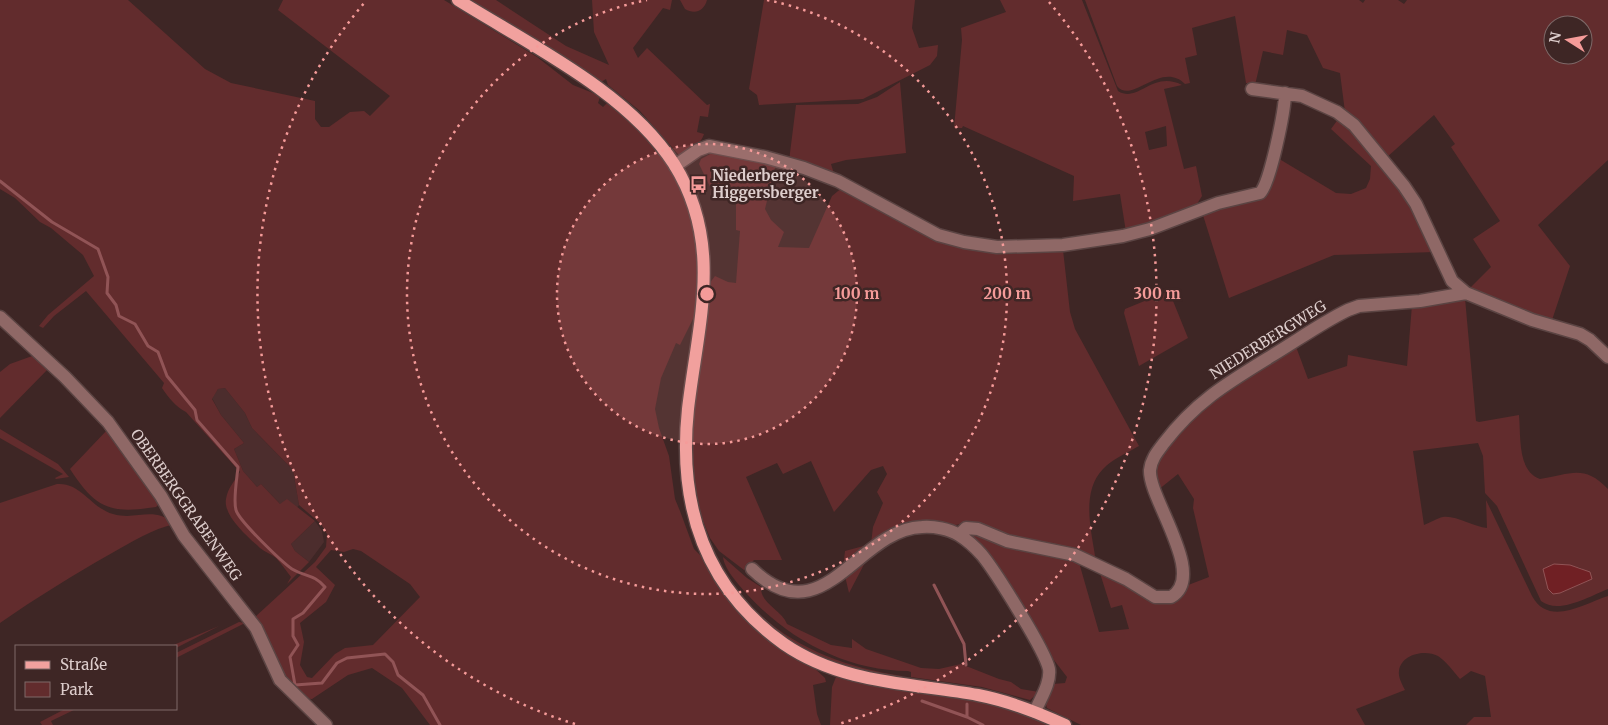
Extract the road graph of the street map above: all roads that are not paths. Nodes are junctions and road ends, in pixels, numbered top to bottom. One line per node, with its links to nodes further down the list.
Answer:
1 (458, 0): 4 (main road)
2 (1252, 89): 3 (street)
3 (1285, 94): 4 (street); 5 (street)
4 (675, 166): 10 (main road)
5 (1466, 293): 7 (street); 8 (street, NIEDERBERGWEG)
6 (0, 317): 11 (street, OBERBERGGRABENWEG)
7 (1608, 357)
8 (959, 535): 9 (street); 10 (street)
9 (752, 569)
10 (1035, 712): 12 (main road)
11 (326, 725)
12 (1066, 725)

